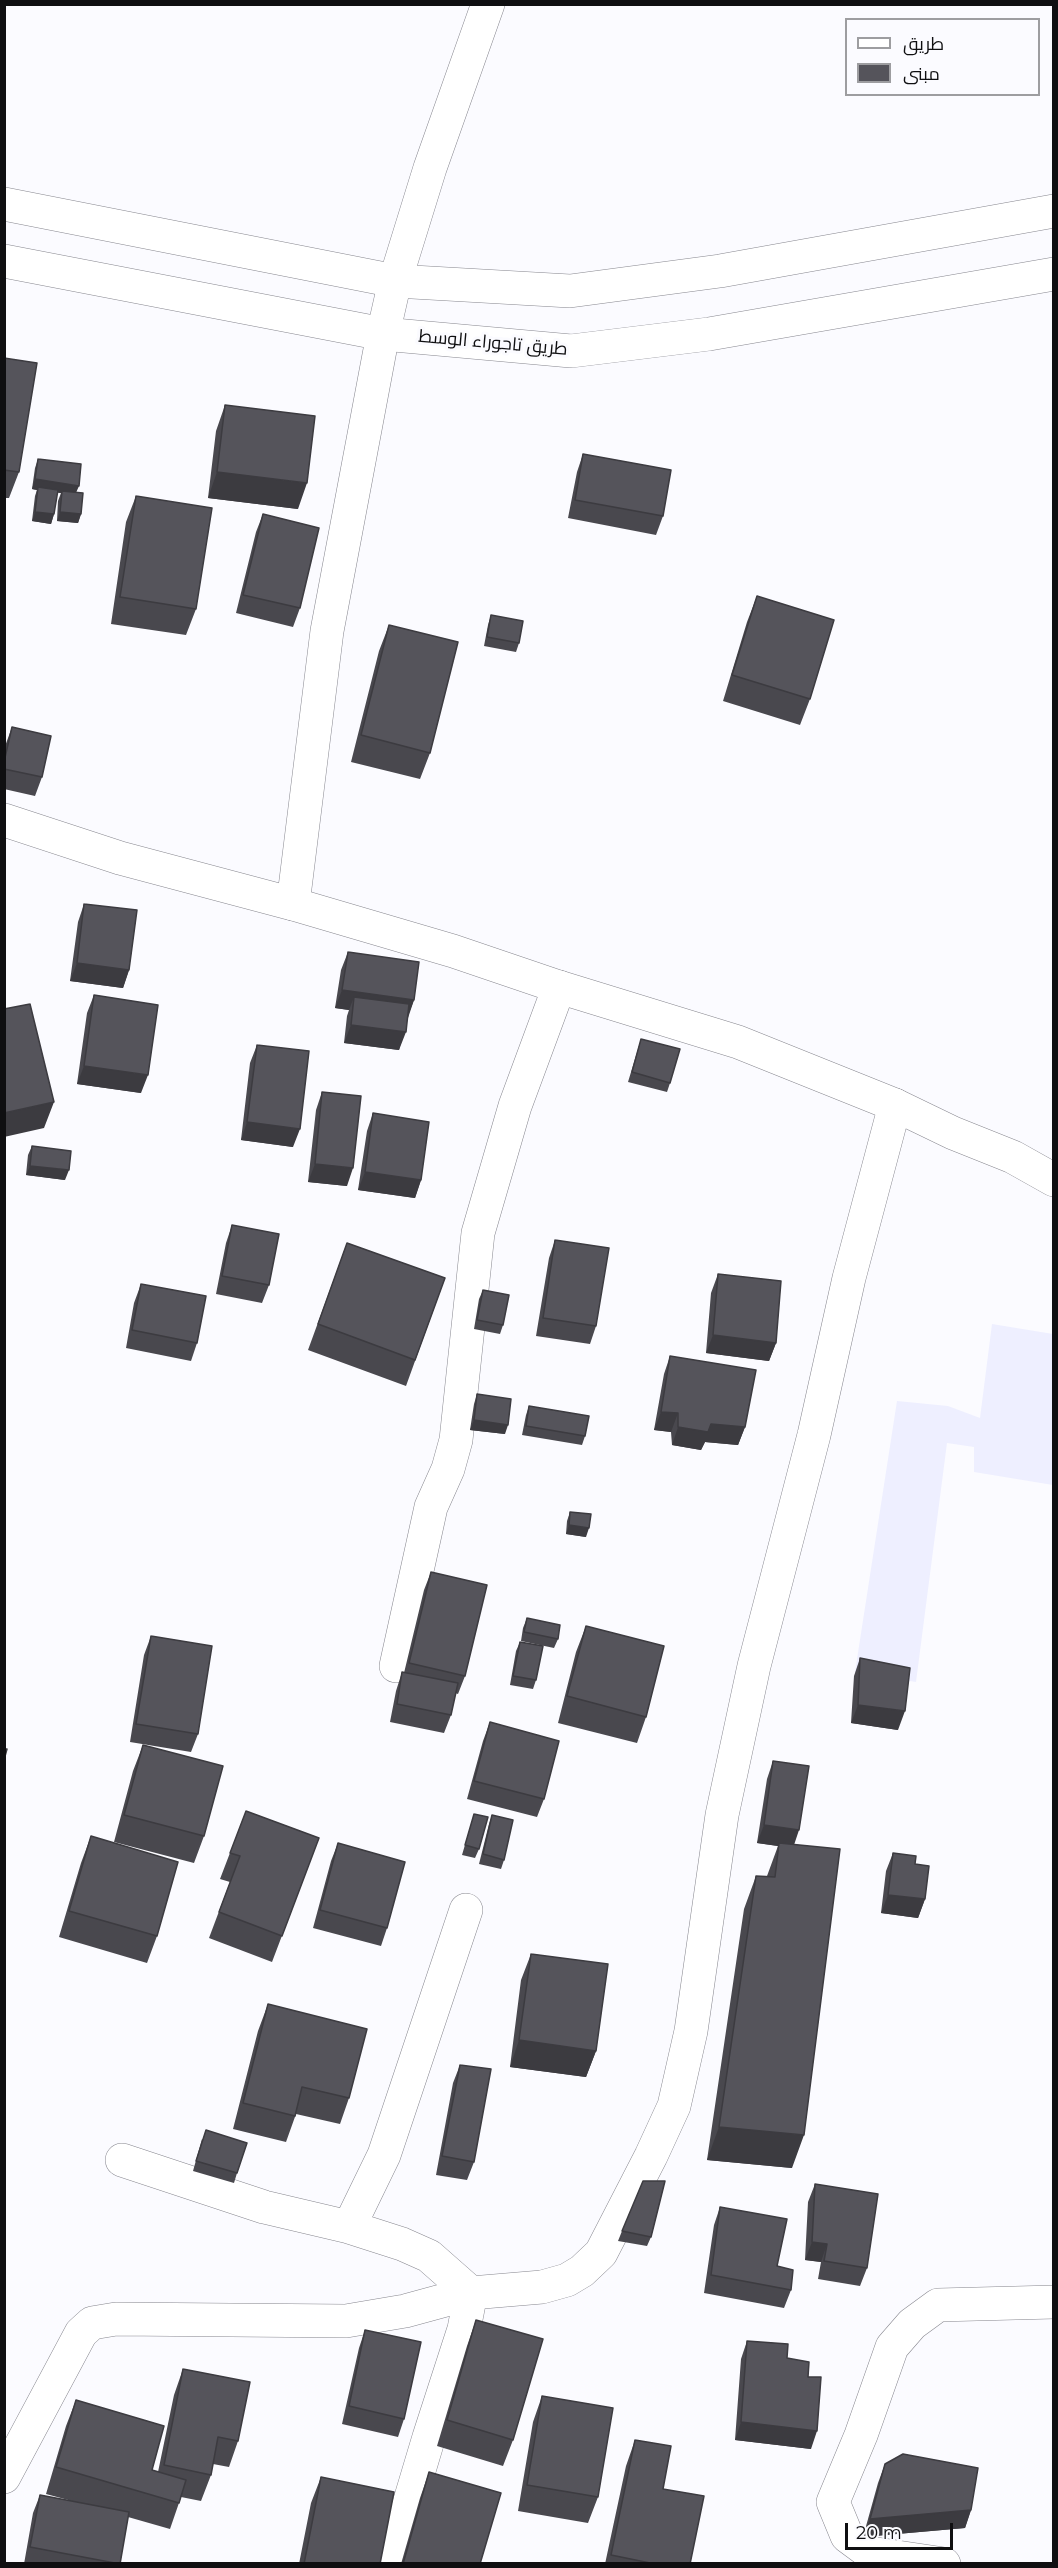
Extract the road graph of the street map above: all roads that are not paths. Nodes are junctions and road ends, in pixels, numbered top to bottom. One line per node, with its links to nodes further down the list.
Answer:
1 (488, 4): 6 (street)
2 (4, 204): 6 (street)
3 (1053, 211): 6 (street)
4 (4, 261): 7 (street, طريق تاجوراء الوسط)
5 (1053, 274): 7 (street, طريق تاجوراء الوسط)
6 (395, 281): 7 (street)
7 (383, 334): 9 (street)
8 (4, 820): 9 (street)
9 (293, 904): 10 (street)
10 (559, 987): 11 (street); 13 (street)
11 (895, 1105): 12 (street); 17 (street)
12 (1053, 1180)
13 (396, 1666)
14 (466, 1910): 16 (street)
15 (122, 2160): 16 (street)
16 (349, 2227): 17 (street)
17 (471, 2293): 19 (street); 20 (street)
18 (1053, 2302): 21 (street)
19 (4, 2477)
20 (391, 2564)
21 (944, 2564)

